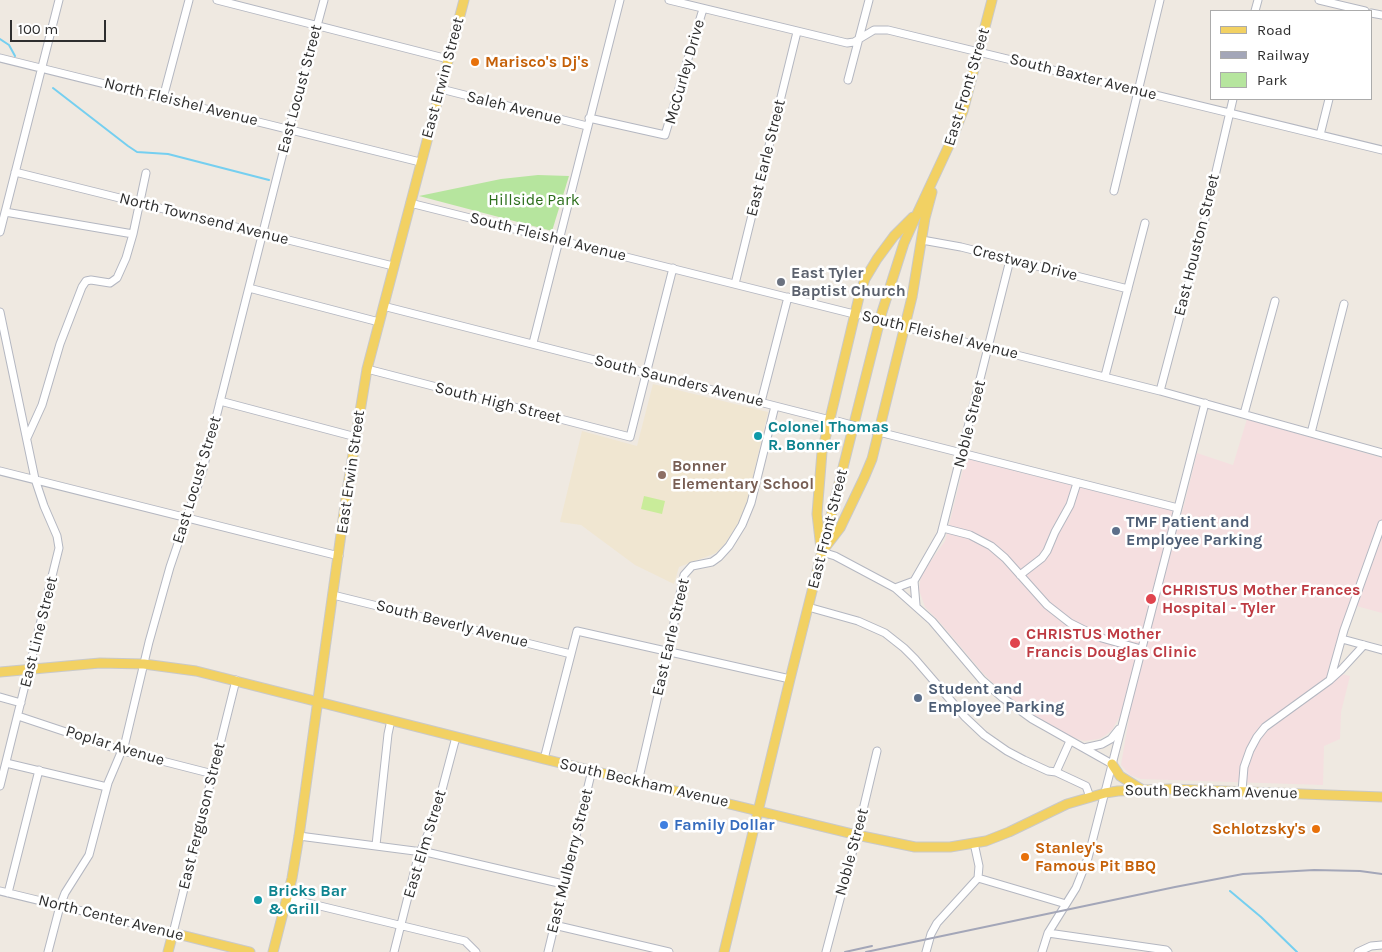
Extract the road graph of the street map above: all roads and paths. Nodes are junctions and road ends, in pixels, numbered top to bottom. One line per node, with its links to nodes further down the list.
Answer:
1 (59, 0): 20 (street)
2 (189, 0): 24 (street)
3 (217, 0): 14 (street)
4 (324, 0): 14 (street, East Locust Street)
5 (464, 0): 19 (main road, East Erwin Street)
6 (620, 0): 28 (street)
7 (669, 0): 12 (street, South Baxter Avenue)
8 (869, 0): 16 (street)
9 (992, 0): 17 (main road, East Front Street)
10 (1160, 0): 23 (street)
11 (1319, 0): 13 (street)
12 (703, 9): 15 (street, South Baxter Avenue); 28 (street, McCurley Drive)
13 (1351, 10)
14 (317, 26): 19 (street); 30 (street, East Locust Street)
15 (797, 32): 16 (street, South Baxter Avenue); 51 (street, East Earle Street)
16 (858, 40): 17 (street, South Baxter Avenue); 21 (street)
17 (980, 51): 23 (street, South Baxter Avenue); 34 (main road, East Front Street)
18 (0, 58): 20 (street, North Fleishel Avenue)
19 (448, 59): 22 (main road, East Erwin Street)
20 (42, 67): 24 (street, North Fleishel Avenue); 35 (street)
21 (848, 80)
22 (441, 89): 29 (street, Saleh Avenue); 33 (main road, East Erwin Street)
23 (1138, 91): 27 (street, South Baxter Avenue); 37 (street)
24 (163, 98): 30 (street, North Fleishel Avenue)
25 (1233, 100): 27 (street, East Houston Street)
26 (1329, 100): 31 (street)
27 (1230, 114): 31 (street, South Baxter Avenue); 68 (street, East Houston Street)
28 (589, 118): 29 (street)
29 (586, 126): 46 (street)
30 (289, 129): 33 (street, North Fleishel Avenue); 44 (street, East Locust Street)
31 (1320, 135): 32 (street, South Baxter Avenue)
32 (1382, 150)
33 (420, 162): 39 (main road, East Erwin Street)
34 (938, 170): 41 (main road, East Front Street); 47 (main road)
35 (15, 172): 38 (street, North Townsend Avenue); 40 (street)
36 (146, 173): 38 (street)
37 (1114, 191)
38 (140, 202): 44 (street, North Townsend Avenue); 45 (street)
39 (410, 203): 46 (street, South Fleishel Avenue); 49 (main road, East Erwin Street)
40 (5, 212): 43 (street); 45 (street)
41 (916, 214): 59 (main road); 88 (main road, East Front Street)
42 (1145, 223): 53 (street)
43 (0, 232)
44 (264, 233): 49 (street, North Townsend Avenue); 52 (street, East Locust Street)
45 (132, 234): 78 (street)
46 (559, 240): 50 (street, South Fleishel Avenue); 63 (street)
47 (922, 240): 48 (street, Crestway Drive); 61 (main road)
48 (1010, 260): 53 (street, Crestway Drive); 64 (street, Noble Street)
49 (393, 266): 57 (main road, East Erwin Street)
50 (673, 268): 51 (street, South Fleishel Avenue); 66 (street)
51 (735, 284): 54 (street, South Fleishel Avenue)
52 (249, 288): 60 (street); 69 (street, East Locust Street)
53 (1128, 288): 67 (street)
54 (788, 297): 59 (street, South Fleishel Avenue); 70 (street)
55 (1275, 301): 73 (street)
56 (1344, 304): 76 (street)
57 (383, 306): 60 (main road, East Erwin Street); 63 (street, South Saunders Avenue)
58 (0, 312): 62 (street, East Line Street)
59 (859, 315): 61 (street, South Fleishel Avenue, bridge); 74 (main road)
60 (379, 322): 65 (main road, East Erwin Street)
61 (905, 327): 64 (street, South Fleishel Avenue); 75 (main road)
62 (2, 334): 78 (street, East Line Street)
63 (533, 343): 66 (street, South Saunders Avenue)
64 (989, 347): 67 (street, South Fleishel Avenue); 79 (street, Noble Street)
65 (367, 369): 66 (street, South High Street); 77 (main road, East Erwin Street)
66 (646, 373): 70 (street, South Saunders Avenue)
67 (1106, 376): 68 (street, South Fleishel Avenue)
68 (1160, 391): 71 (street, South Fleishel Avenue)
69 (220, 401): 77 (street); 85 (street, East Locust Street)
70 (761, 402): 72 (street, South Saunders Avenue)
71 (1205, 403): 73 (street, South Fleishel Avenue); 84 (street)
72 (775, 406): 74 (street, South Saunders Avenue); 100 (street, East Earle Street)
73 (1244, 414): 76 (street, South Fleishel Avenue)
74 (833, 420): 75 (street, South Saunders Avenue, bridge); 88 (main road)
75 (879, 432): 79 (street, South Saunders Avenue); 88 (main road)
76 (1311, 433): 80 (street, South Fleishel Avenue)
77 (356, 437): 89 (main road, East Erwin Street)
78 (27, 438): 82 (street, East Line Street)
79 (962, 453): 83 (street, South Saunders Avenue); 87 (street, Noble Street)
80 (1382, 453)
81 (0, 471): 82 (street)
82 (35, 479): 85 (street); 103 (street, East Line Street)
83 (1077, 483): 84 (street, South Saunders Avenue); 90 (street)
84 (1178, 508): 98 (street)
85 (187, 518): 89 (street); 102 (street, East Locust Street)
86 (1382, 524): 96 (street)
87 (943, 528): 90 (street); 91 (street, Noble Street)
88 (822, 552): 92 (street); 95 (main road, East Front Street)
89 (339, 556): 93 (main road, East Erwin Street)
90 (1020, 575): 98 (street)
91 (914, 582): 92 (street); 94 (street)
92 (895, 588): 94 (street)
93 (333, 595): 101 (street, South Beverly Avenue); 109 (main road, East Erwin Street)
94 (916, 605): 115 (street)
95 (808, 607): 105 (main road, East Front Street); 124 (street)
96 (1342, 639): 97 (street); 107 (street)
97 (1364, 645): 99 (street); 107 (street)
98 (1141, 649): 113 (street)
99 (1382, 650)
100 (668, 652): 101 (street); 105 (street); 126 (street, East Earle Street)
101 (571, 654): 119 (street)
102 (144, 664): 103 (main road, South Beckham Avenue); 106 (main road, South Beckham Avenue); 117 (street, East Locust Street)
103 (29, 669): 104 (main road, South Beckham Avenue); 110 (street, East Line Street)
104 (0, 672)
105 (790, 679): 134 (main road, East Front Street)
106 (236, 680): 109 (main road, South Beckham Avenue); 125 (street, East Ferguson Street)
107 (1330, 680): 130 (street)
108 (0, 697): 110 (street)
109 (318, 701): 112 (main road, South Beckham Avenue); 136 (main road, East Erwin Street)
110 (21, 703): 111 (street, East Line Street)
111 (18, 716): 117 (street, Poplar Avenue); 120 (street, East Line Street)
112 (391, 720): 114 (main road, South Beckham Avenue); 138 (street)
113 (1121, 726): 116 (street); 121 (street)
114 (456, 737): 119 (main road, South Beckham Avenue); 139 (street, East Elm Street)
115 (1070, 741): 116 (street); 124 (street)
116 (1084, 748): 121 (street)
117 (123, 751): 125 (street, Poplar Avenue); 128 (street, East Locust Street)
118 (877, 751): 135 (street, Noble Street)
119 (544, 759): 123 (main road, South Beckham Avenue)
120 (6, 763): 122 (street); 127 (street, East Line Street)
121 (1112, 764): 129 (main road); 131 (street)
122 (40, 770): 128 (street); 143 (street)
123 (592, 770): 126 (main road, South Beckham Avenue); 141 (street, East Mulberry Street)
124 (1056, 772): 132 (street)
125 (213, 774): 149 (street, East Ferguson Street)
126 (638, 782): 134 (main road, South Beckham Avenue)
127 (0, 786)
128 (107, 787): 146 (street, East Locust Street)
129 (1141, 790): 130 (main road, South Beckham Avenue); 131 (main road, South Beckham Avenue)
130 (1242, 791): 133 (main road, South Beckham Avenue)
131 (1105, 793): 132 (main road, South Beckham Avenue); 145 (street)
132 (1090, 797): 137 (main road, South Beckham Avenue)
133 (1382, 797)
134 (758, 810): 135 (main road, South Beckham Avenue); 160 (main road, East Front Street)
135 (857, 835): 137 (main road, South Beckham Avenue); 161 (street, Noble Street)
136 (300, 836): 138 (street); 144 (main road, East Erwin Street)
137 (974, 843): 140 (street)
138 (376, 845): 139 (street)
139 (420, 851): 141 (street); 147 (street, East Elm Street)
140 (978, 878): 145 (street); 162 (street)
141 (564, 884): 148 (street, East Mulberry Street)
142 (0, 891): 143 (street, North Center Avenue)
143 (8, 893): 146 (street, North Center Avenue)
144 (287, 898): 147 (street); 155 (main road, East Erwin Street)
145 (1066, 904): 150 (street)
146 (60, 906): 149 (street, North Center Avenue); 152 (street, East Locust Street)
147 (401, 925): 156 (street, East Elm Street); 157 (street)
148 (554, 925): 158 (street, East Mulberry Street); 159 (street)
149 (173, 933): 153 (main road, East Ferguson Street); 154 (main road, North Center Avenue)
150 (1048, 933): 163 (street); 164 (street)
151 (1382, 945): 165 (street)
152 (48, 952)
153 (168, 952)
154 (250, 952)
155 (273, 952)
156 (394, 952)
157 (476, 952)
158 (548, 952)
159 (669, 952)
160 (724, 952)
161 (826, 952)
162 (926, 952)
163 (1042, 952)
164 (1168, 952)
165 (1358, 952)

